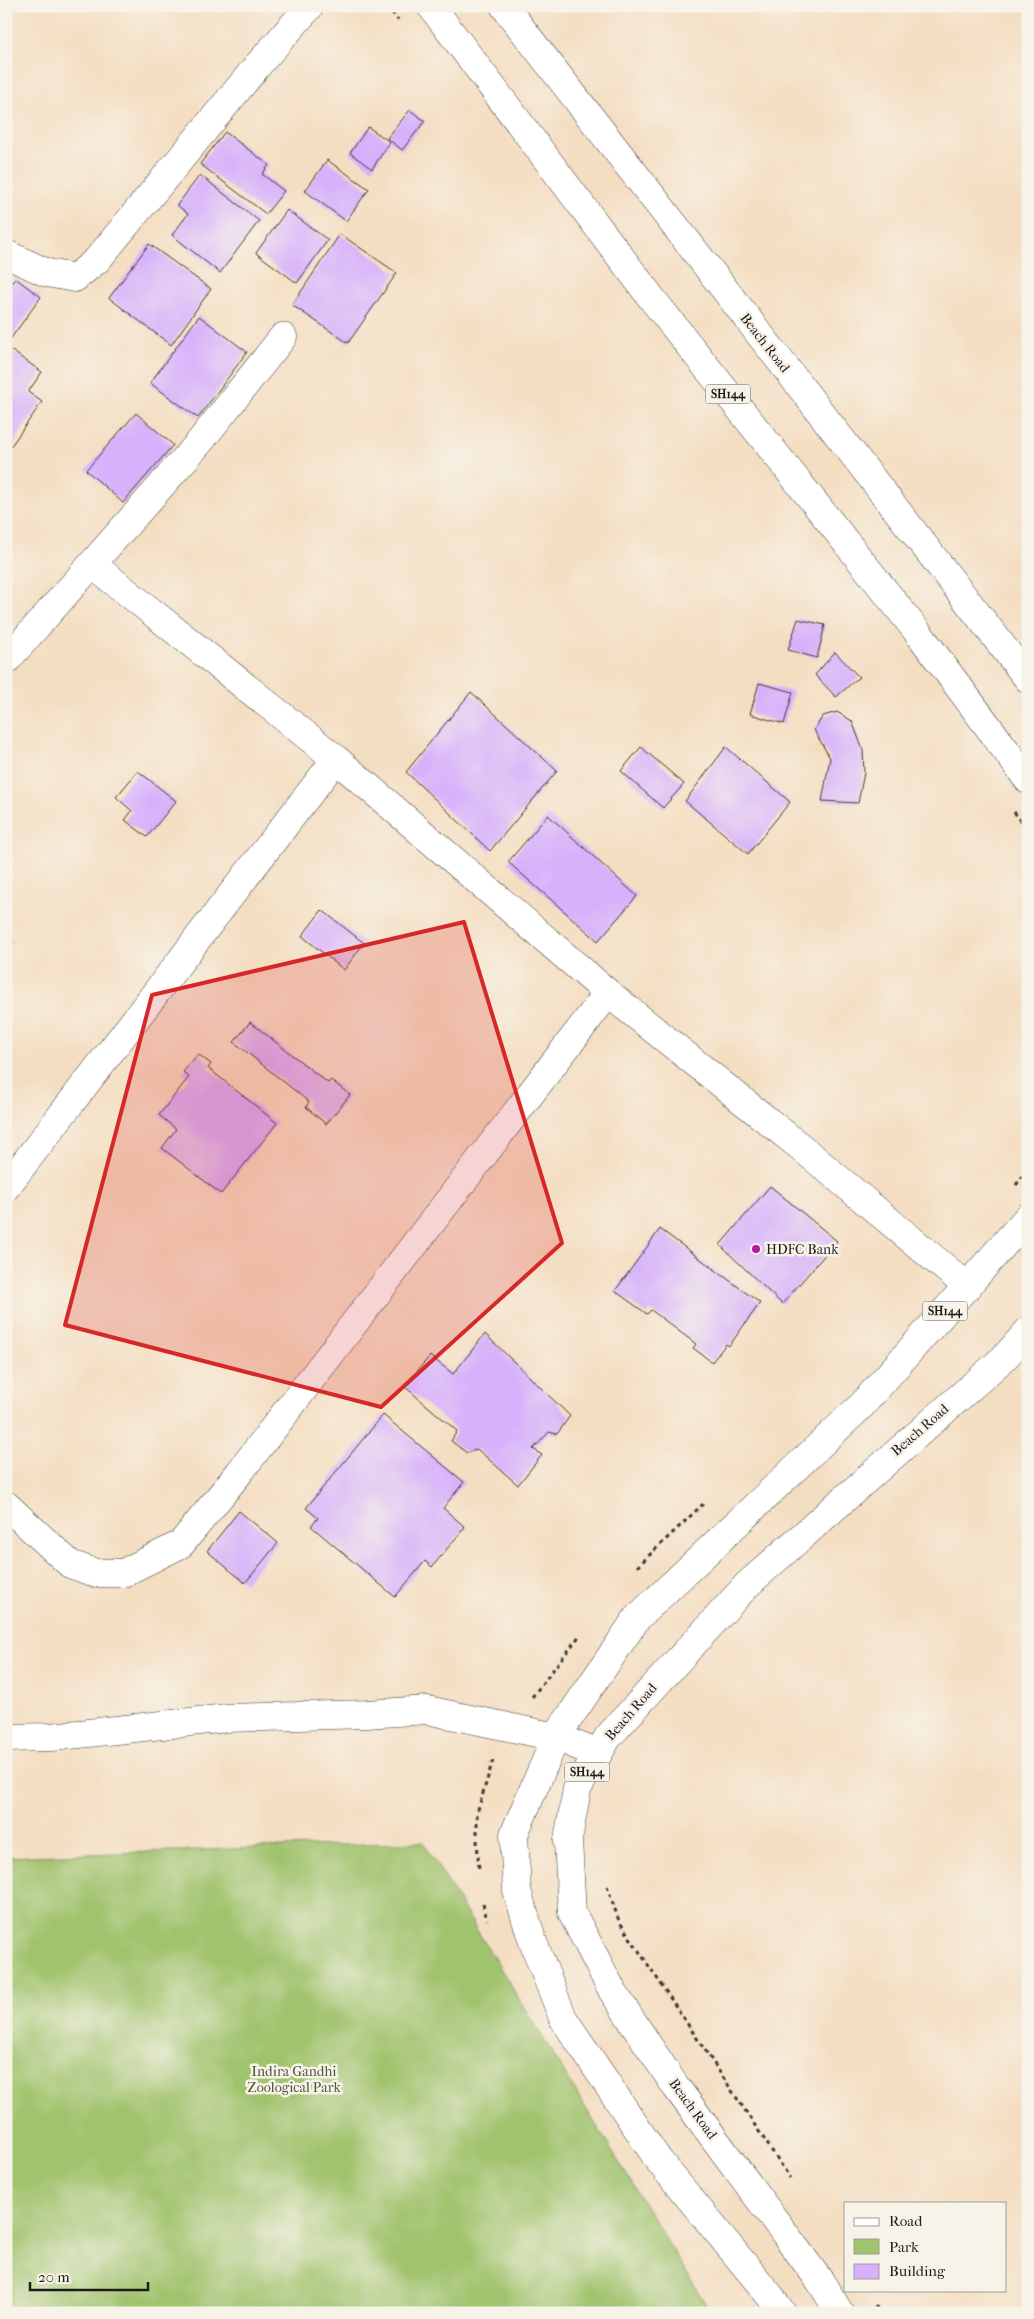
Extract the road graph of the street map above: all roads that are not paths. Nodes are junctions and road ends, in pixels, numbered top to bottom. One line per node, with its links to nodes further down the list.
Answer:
1 (310, 6): 4 (main road)
2 (431, 6): 10 (main road, SH144)
3 (504, 6): 8 (main road, Beach Road)
4 (6, 254)
5 (283, 337): 6 (main road)
6 (93, 565): 7 (main road); 9 (main road)
7 (6, 662)
8 (1028, 679)
9 (336, 758): 11 (main road); 12 (main road)
10 (1028, 780)
11 (608, 993): 14 (main road); 16 (main road)
12 (6, 1187)
13 (1028, 1217): 14 (main road, SH144)
14 (968, 1287): 17 (main road, SH144)
15 (1028, 1331): 19 (main road, Beach Road / SH144)
16 (6, 1506)
17 (556, 1737): 18 (main road); 19 (main road); 20 (main road, SH144)
18 (6, 1738)
19 (598, 1754): 21 (main road, Beach Road / SH144)
20 (782, 2313)
21 (840, 2313)

